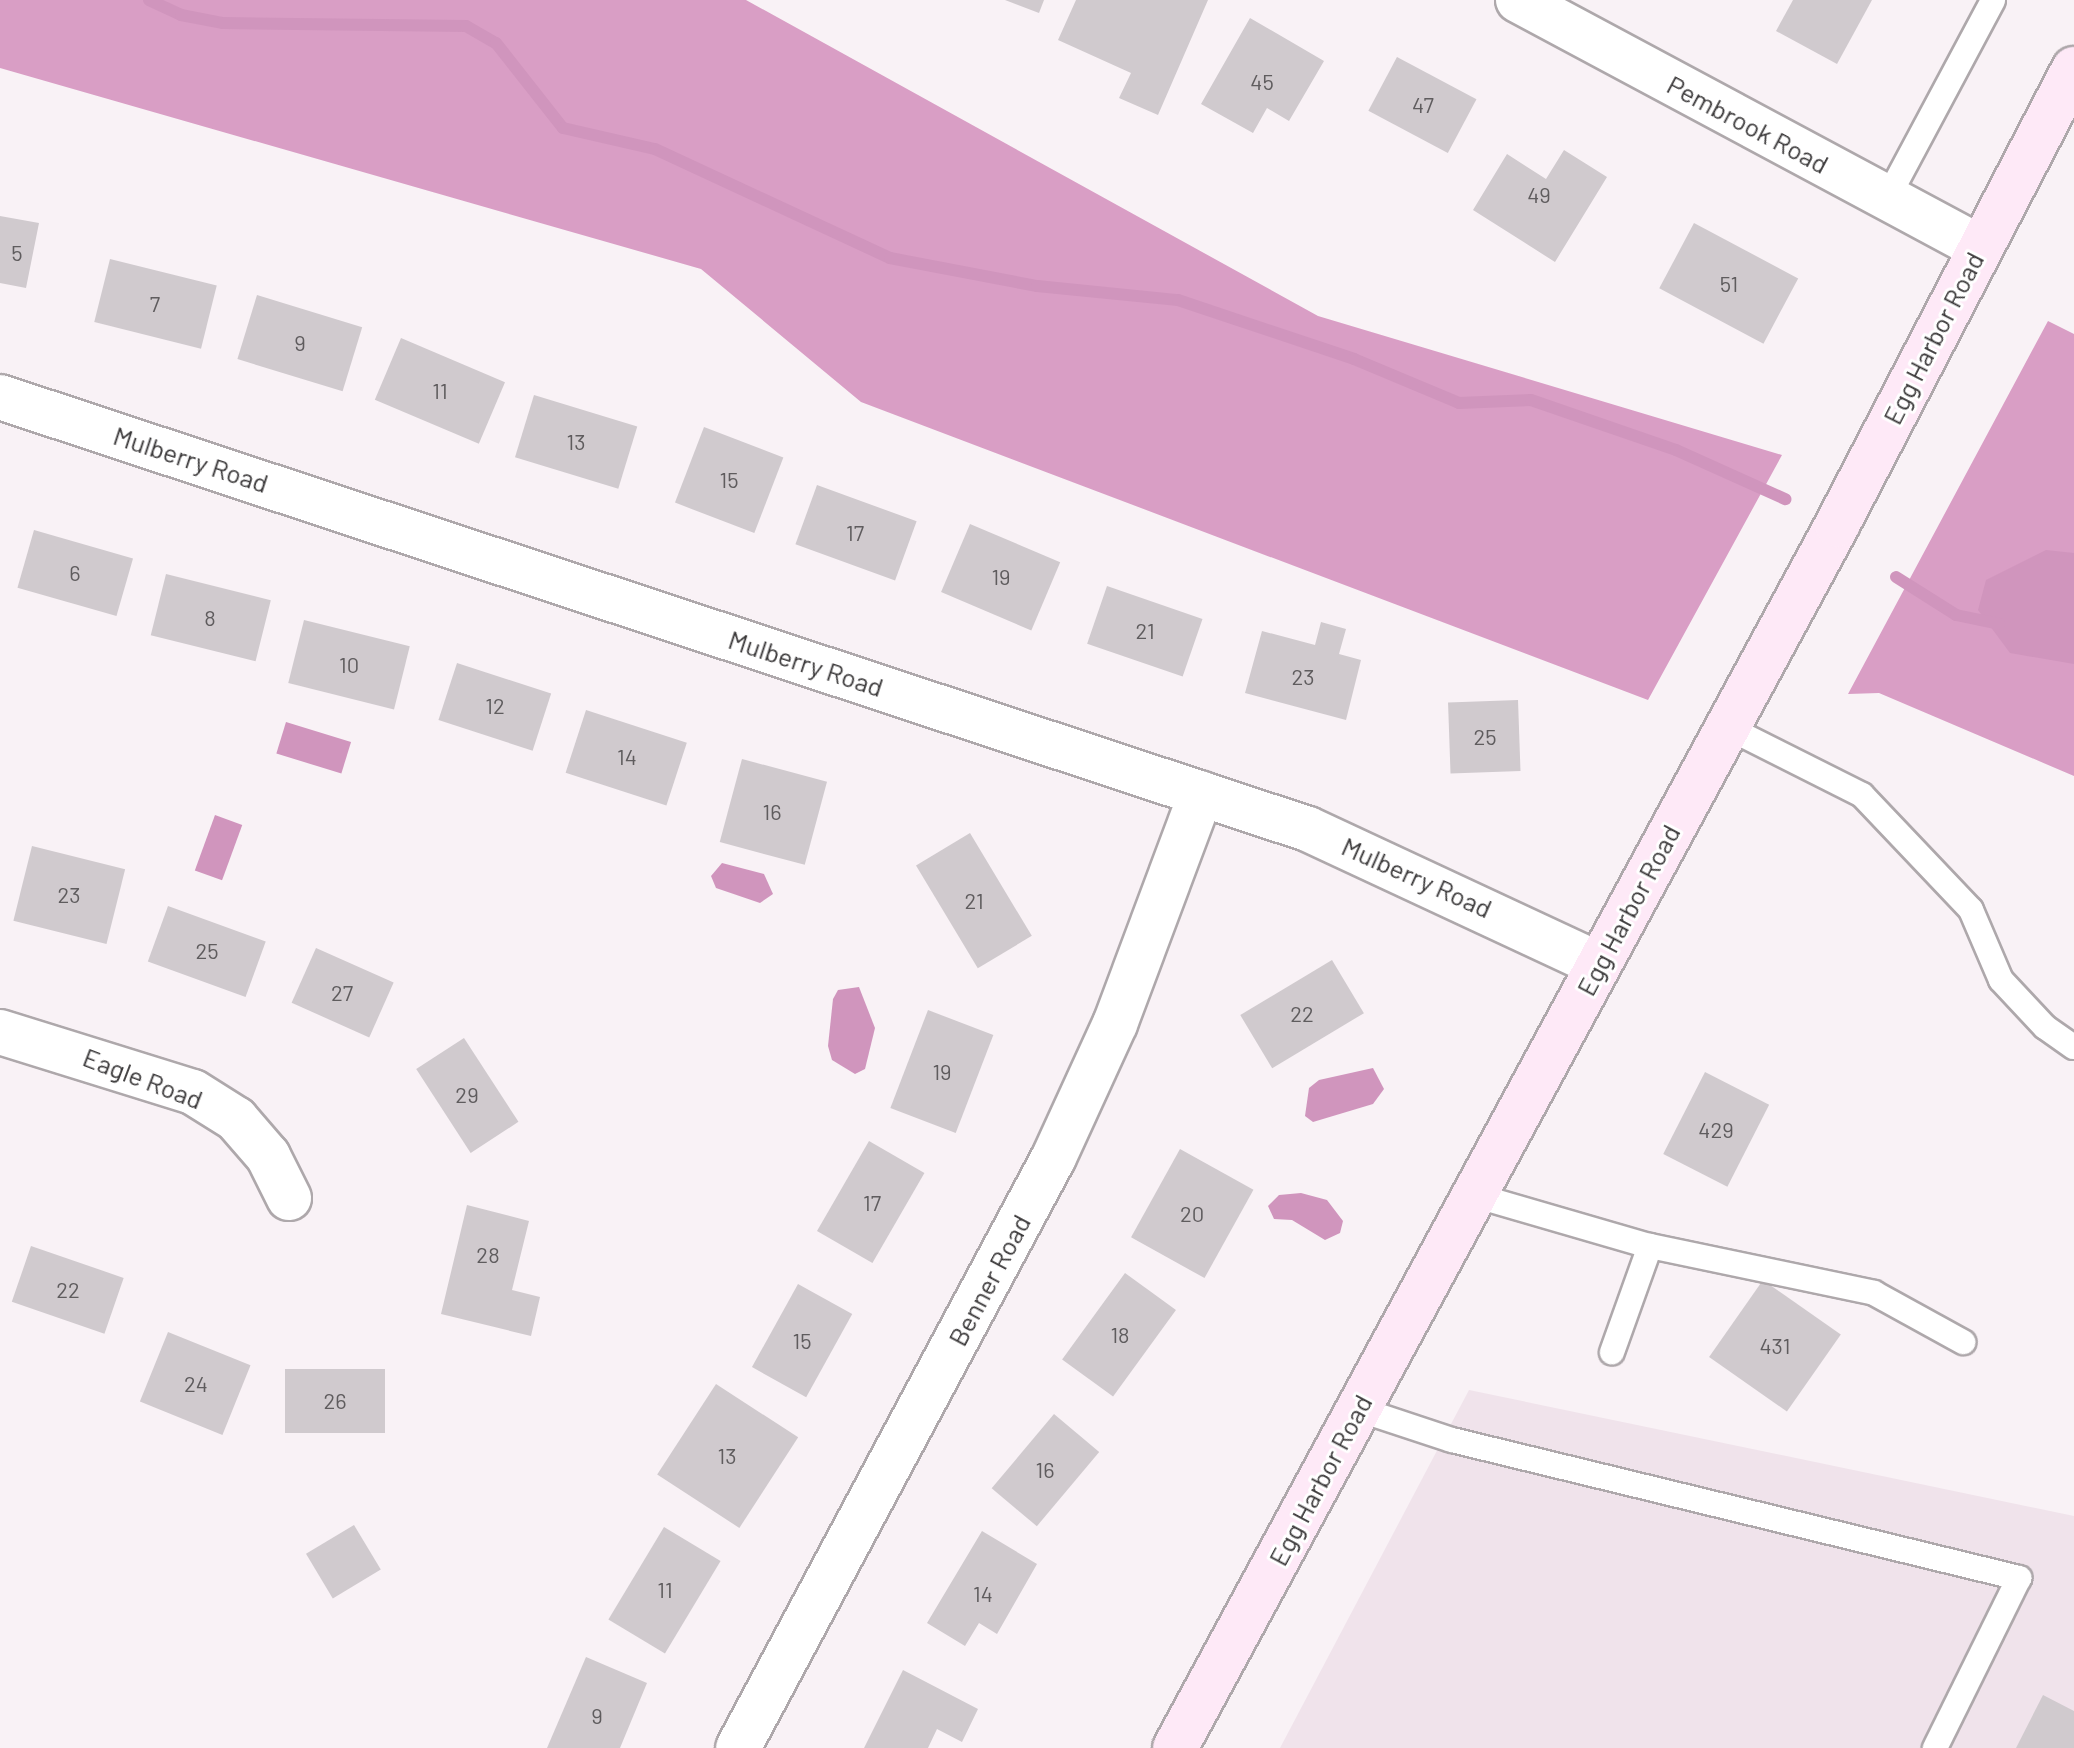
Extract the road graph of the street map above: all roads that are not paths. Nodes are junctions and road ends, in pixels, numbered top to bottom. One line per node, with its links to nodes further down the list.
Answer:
1 (1518, 0): 4 (street, Pembrook Road)
2 (1993, 0): 4 (lane)
3 (2072, 79): 5 (main road, Egg Harbor Road)
4 (1888, 197): 5 (street, Pembrook Road)
5 (1979, 247): 7 (main road, Egg Harbor Road)
6 (0, 397): 8 (street, Mulberry Road)
7 (1727, 727): 9 (main road, Egg Harbor Road); 11 (lane)
8 (1201, 794): 9 (street, Mulberry Road); 18 (street, Benner Road)
9 (1598, 964): 12 (main road, Egg Harbor Road)
10 (0, 1032): 13 (street, Eagle Road)
11 (2074, 1047)
12 (1474, 1195): 14 (lane); 17 (main road, Egg Harbor Road)
13 (289, 1198)
14 (1650, 1246): 15 (lane); 16 (lane)
15 (1963, 1342)
16 (1612, 1352)
17 (1358, 1409): 19 (main road, Egg Harbor Road); 20 (lane)
18 (738, 1748)
19 (1175, 1748)
20 (1935, 1748)

